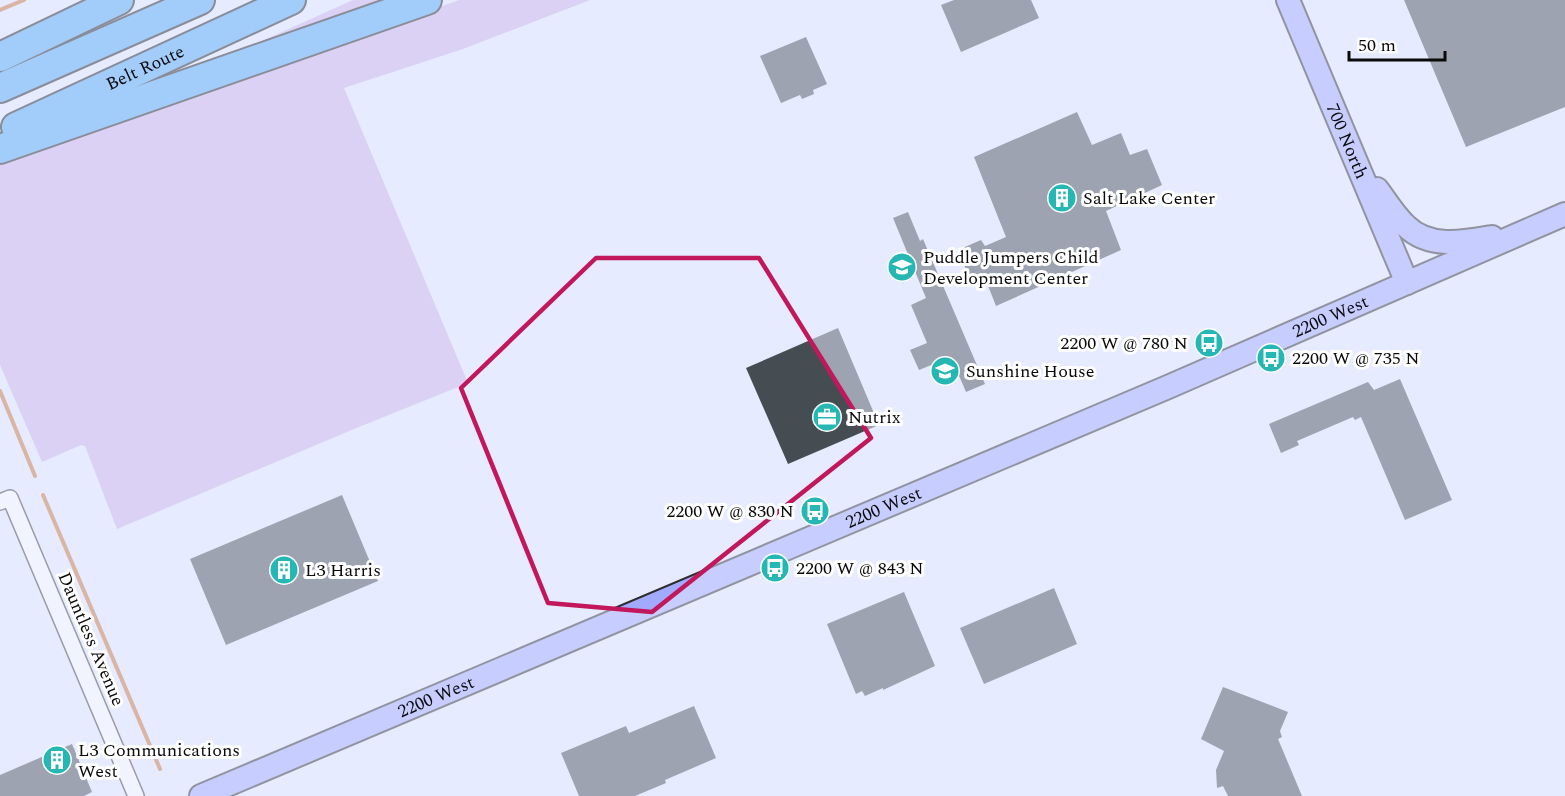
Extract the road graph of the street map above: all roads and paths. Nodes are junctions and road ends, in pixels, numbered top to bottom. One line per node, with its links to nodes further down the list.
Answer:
1 (119, 0): 6 (highway)
2 (200, 0): 7 (highway)
3 (291, 0): 8 (highway, Belt Route)
4 (427, 0): 9 (highway)
5 (1288, 0): 10 (street, 700 North)
6 (0, 57)
7 (0, 88)
8 (0, 134)
9 (0, 149)
10 (1357, 164): 12 (street); 13 (street, 700 North)
11 (1565, 214): 12 (street, 2200 West)
12 (1525, 232): 13 (street, 2200 West)
13 (1407, 283): 16 (street, 2200 West)
14 (5, 500): 15 (street, Dauntless Avenue)
15 (136, 796)
16 (201, 796)

